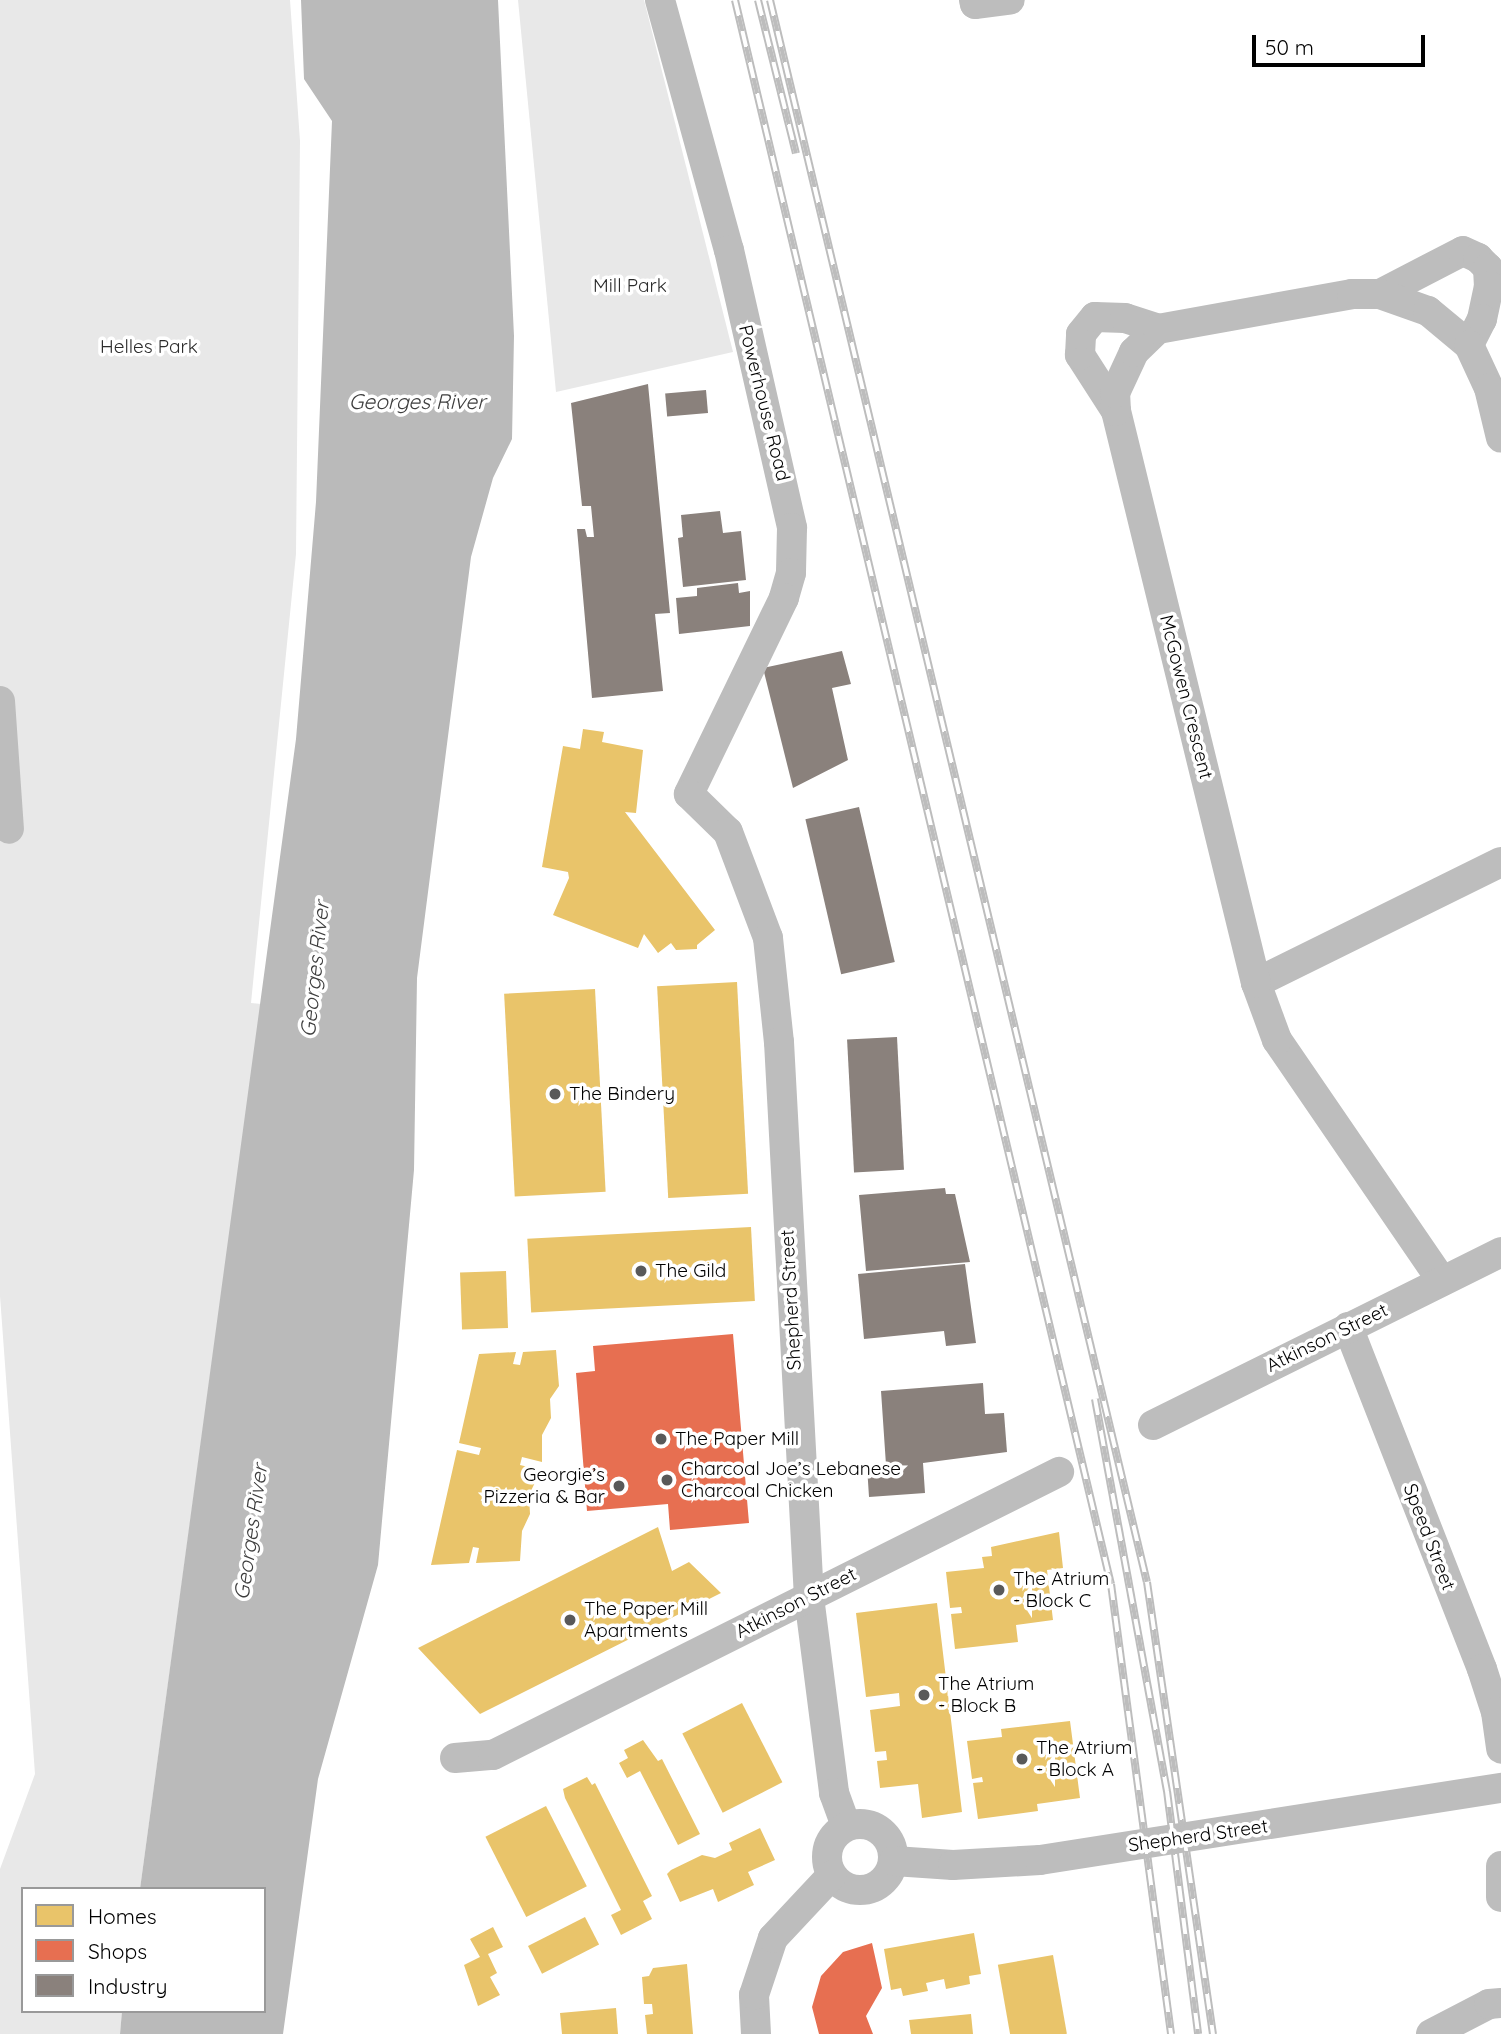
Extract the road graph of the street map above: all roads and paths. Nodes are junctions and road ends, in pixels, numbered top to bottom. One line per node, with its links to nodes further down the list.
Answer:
1 (660, 0): 10 (street, Powerhouse Road)
2 (974, 0): 3 (street)
3 (1010, 0)
4 (1380, 294): 5 (street, McGowen Crescent); 6 (street, McGowen Crescent); 6 (street, McGowen Crescent)
5 (1158, 329): 7 (street, McGowen Crescent); 7 (street, McGowen Crescent)
6 (1469, 345): 8 (street, McGowen Crescent)
7 (1116, 411): 13 (street, McGowen Crescent)
8 (1501, 438)
9 (0, 701): 11 (street)
10 (689, 794): 19 (street, Shepherd Street)
11 (9, 829)
12 (1501, 862): 13 (street)
13 (1256, 983): 15 (street, McGowen Crescent)
14 (1501, 1252): 15 (street, Atkinson Street)
15 (1442, 1281): 16 (street, Atkinson Street)
16 (1348, 1327): 17 (street, Atkinson Street); 20 (street, Speed Street)
17 (1153, 1425)
18 (1059, 1472): 19 (street, Atkinson Street)
19 (809, 1597): 21 (street, Atkinson Street); 23 (street, Shepherd Street)
20 (1501, 1749)
21 (455, 1758)
22 (1501, 1788): 24 (street, Shepherd Street)
23 (846, 1826): 24 (street); 26 (street)
24 (894, 1861): 26 (street)
25 (1501, 1866): 27 (street)
26 (832, 1875): 29 (street)
27 (1501, 1897)
28 (1501, 2003): 30 (street)
29 (756, 2034)
30 (1431, 2034)

